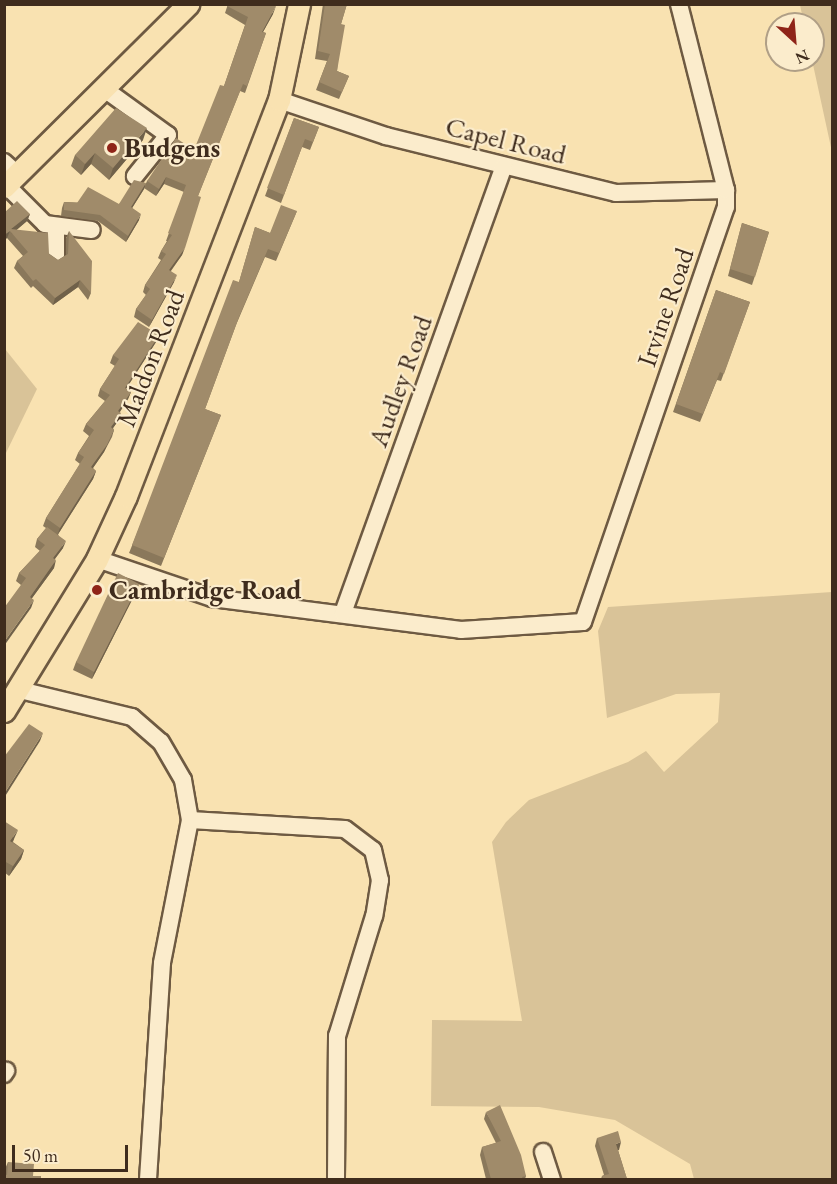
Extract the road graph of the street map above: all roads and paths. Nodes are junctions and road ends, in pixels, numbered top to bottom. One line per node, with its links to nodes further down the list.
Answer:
1 (299, 4): 5 (main road, Maldon Road)
2 (679, 4): 9 (street, Irvine Road)
3 (178, 7): 4 (main road)
4 (104, 88): 7 (street); 8 (main road)
5 (279, 100): 6 (street, Capel Road); 13 (main road, Maldon Road)
6 (504, 166): 9 (street, Capel Road); 14 (street, Audley Road)
7 (135, 176)
8 (8, 177): 10 (street)
9 (726, 190): 14 (street, Irvine Road)
10 (56, 226): 11 (street); 12 (street)
11 (92, 230)
12 (56, 256)
13 (97, 559): 14 (street); 15 (main road, Maldon Road)
14 (343, 613)
15 (20, 690): 16 (main road, Maldon Road); 17 (street)
16 (4, 711)
17 (190, 820): 19 (street); 20 (street)
18 (543, 1152): 21 (street)
19 (148, 1179)
20 (336, 1179)
21 (552, 1179)

